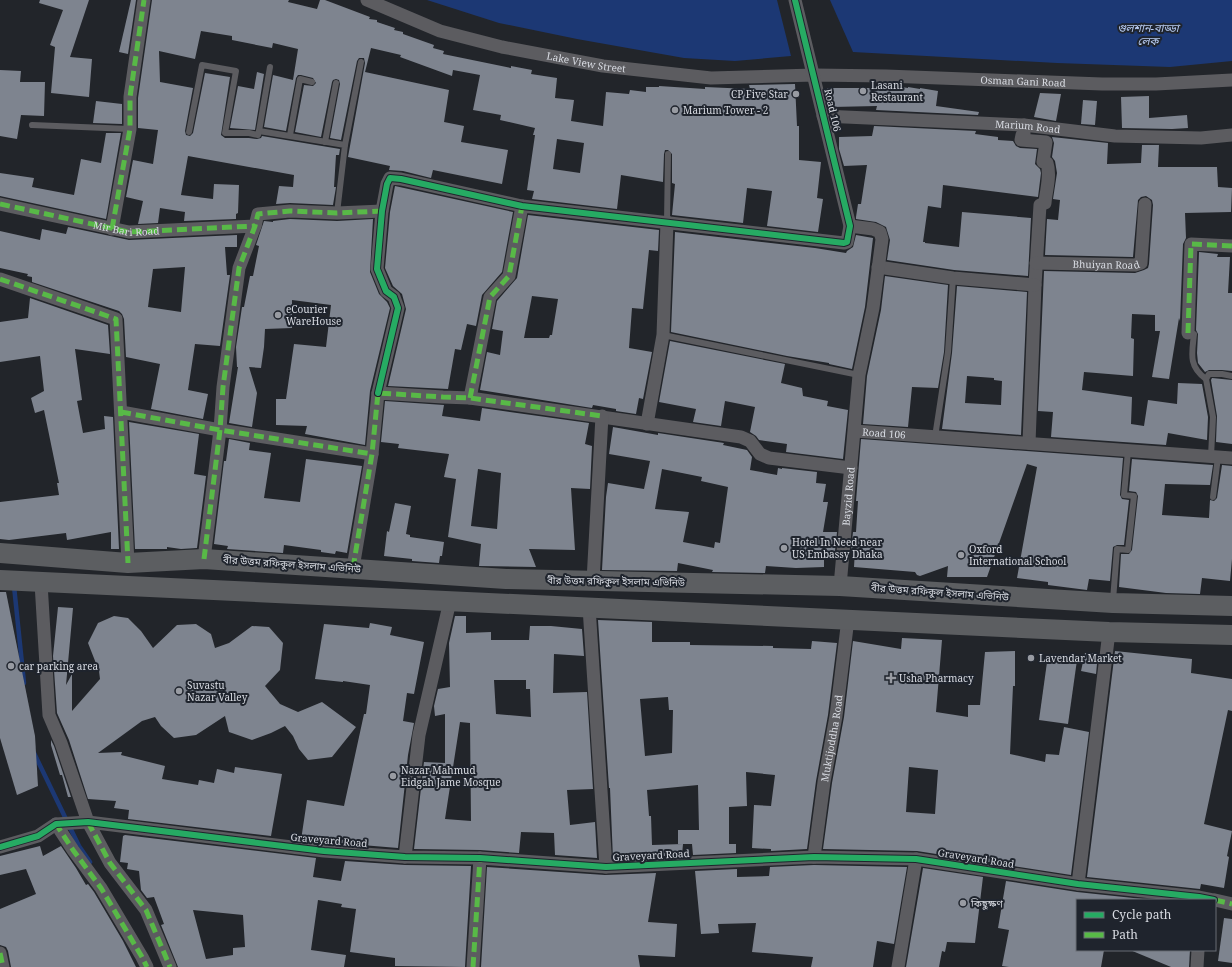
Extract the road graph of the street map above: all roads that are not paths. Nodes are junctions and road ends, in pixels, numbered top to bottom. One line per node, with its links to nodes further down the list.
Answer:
1 (144, 0): 13 (street)
2 (367, 0): 6 (street, Lake View Street)
3 (795, 1): 6 (street, Road 106)
4 (361, 62): 19 (lane)
5 (270, 67): 14 (lane)
6 (814, 75): 7 (street, Osman Gani Road); 10 (street, Road 106)
7 (1232, 80)
8 (312, 82): 16 (lane)
9 (336, 83): 18 (lane)
10 (823, 116): 12 (street, Marium Road); 28 (street, Road 106)
11 (32, 124): 13 (lane)
12 (1024, 125): 17 (street, Marium Road); 31 (street)
13 (130, 128): 29 (street)
14 (260, 131): 15 (lane); 16 (lane)
15 (189, 132)
16 (290, 135): 18 (lane)
17 (1232, 135)
18 (326, 142): 19 (lane)
19 (345, 144): 25 (lane)
20 (668, 154): 26 (lane)
21 (0, 204): 29 (street, Mir Bari Road)
22 (1145, 204): 31 (street, Bhuiyan Road)
23 (522, 206): 24 (street); 26 (street); 42 (street)
24 (382, 211): 25 (street); 41 (street)
25 (337, 213): 27 (street)
26 (667, 222): 28 (street); 37 (street)
27 (255, 226): 29 (street, Mir Bari Road); 46 (street)
28 (850, 226): 32 (street, Road 106)
29 (112, 229)
30 (1232, 246): 36 (street)
31 (1036, 263): 35 (street)
32 (878, 267): 33 (street); 38 (street, Road 106)
33 (953, 278): 35 (street); 48 (lane)
34 (0, 279): 43 (street)
35 (1035, 286): 49 (street)
36 (1188, 333): 40 (lane)
37 (662, 335): 38 (lane); 45 (street)
38 (859, 375): 47 (street, Road 106)
39 (1232, 376): 40 (lane)
40 (1206, 379): 52 (lane)
41 (378, 393): 42 (street); 51 (street)
42 (470, 398): 44 (street)
43 (121, 412): 46 (street); 58 (street)
44 (602, 416): 45 (street); 61 (street)
45 (647, 424): 54 (street)
46 (220, 430): 51 (street); 57 (street)
47 (854, 431): 48 (street, Road 106); 54 (street, Bayzid Road)
48 (936, 437): 49 (street, Road 106)
49 (1029, 443): 50 (street, Road 106)
50 (1128, 451): 52 (street, Road 106); 65 (lane)
51 (372, 454): 59 (street)
52 (1214, 456): 53 (street, Road 106); 55 (lane)
53 (1232, 458)
54 (851, 468): 63 (street, Bayzid Road)
55 (1213, 497)
56 (0, 554): 58 (main road, বীর উত্তম রফিকুল ইসলাম এভিনিউ)
57 (204, 559): 58 (main road, বীর উত্তম রফিকুল ইসলাম এভিনিউ); 59 (main road, বীর উত্তম রফিকুল ইসলাম এভিনিউ)
58 (128, 563)
59 (354, 568): 61 (main road, বীর উত্তম রফিকুল ইসলাম এভিনিউ)
60 (0, 580): 62 (main road)
61 (593, 581): 63 (main road, বীর উত্তম রফিকুল ইসলাম এভিনিউ)
62 (41, 583): 64 (main road); 71 (street)
63 (840, 586): 65 (main road, বীর উত্তম রফিকুল ইসলাম এভিনিউ)
64 (450, 601): 67 (main road); 74 (street)
65 (1113, 603): 66 (main road, বীর উত্তম রফিকুল ইসলাম এভিনিউ)
66 (1232, 606)
67 (589, 607): 68 (main road); 78 (street)
68 (848, 619): 69 (main road); 75 (street, Muktijoddha Road)
69 (1109, 632): 70 (main road); 79 (street)
70 (1232, 635)
71 (85, 822): 72 (street, Graveyard Road); 74 (street, Graveyard Road); 87 (street)
72 (58, 824): 73 (street); 86 (street)
73 (0, 847)
74 (405, 857): 76 (street, Graveyard Road)
75 (814, 857): 77 (street, Graveyard Road); 78 (street, Graveyard Road)
76 (480, 858): 78 (street, Graveyard Road); 88 (street)
77 (916, 859): 79 (street, Graveyard Road); 89 (street)
78 (606, 867)
79 (1078, 884): 80 (street, Graveyard Road)
80 (1208, 899)
81 (1216, 901): 82 (street, Graveyard Road)
82 (1232, 904)
83 (1198, 951): 90 (street)
84 (0, 953): 85 (street)
85 (4, 967)
86 (147, 967)
87 (170, 967)
88 (473, 967)
89 (898, 967)
90 (1197, 967)

